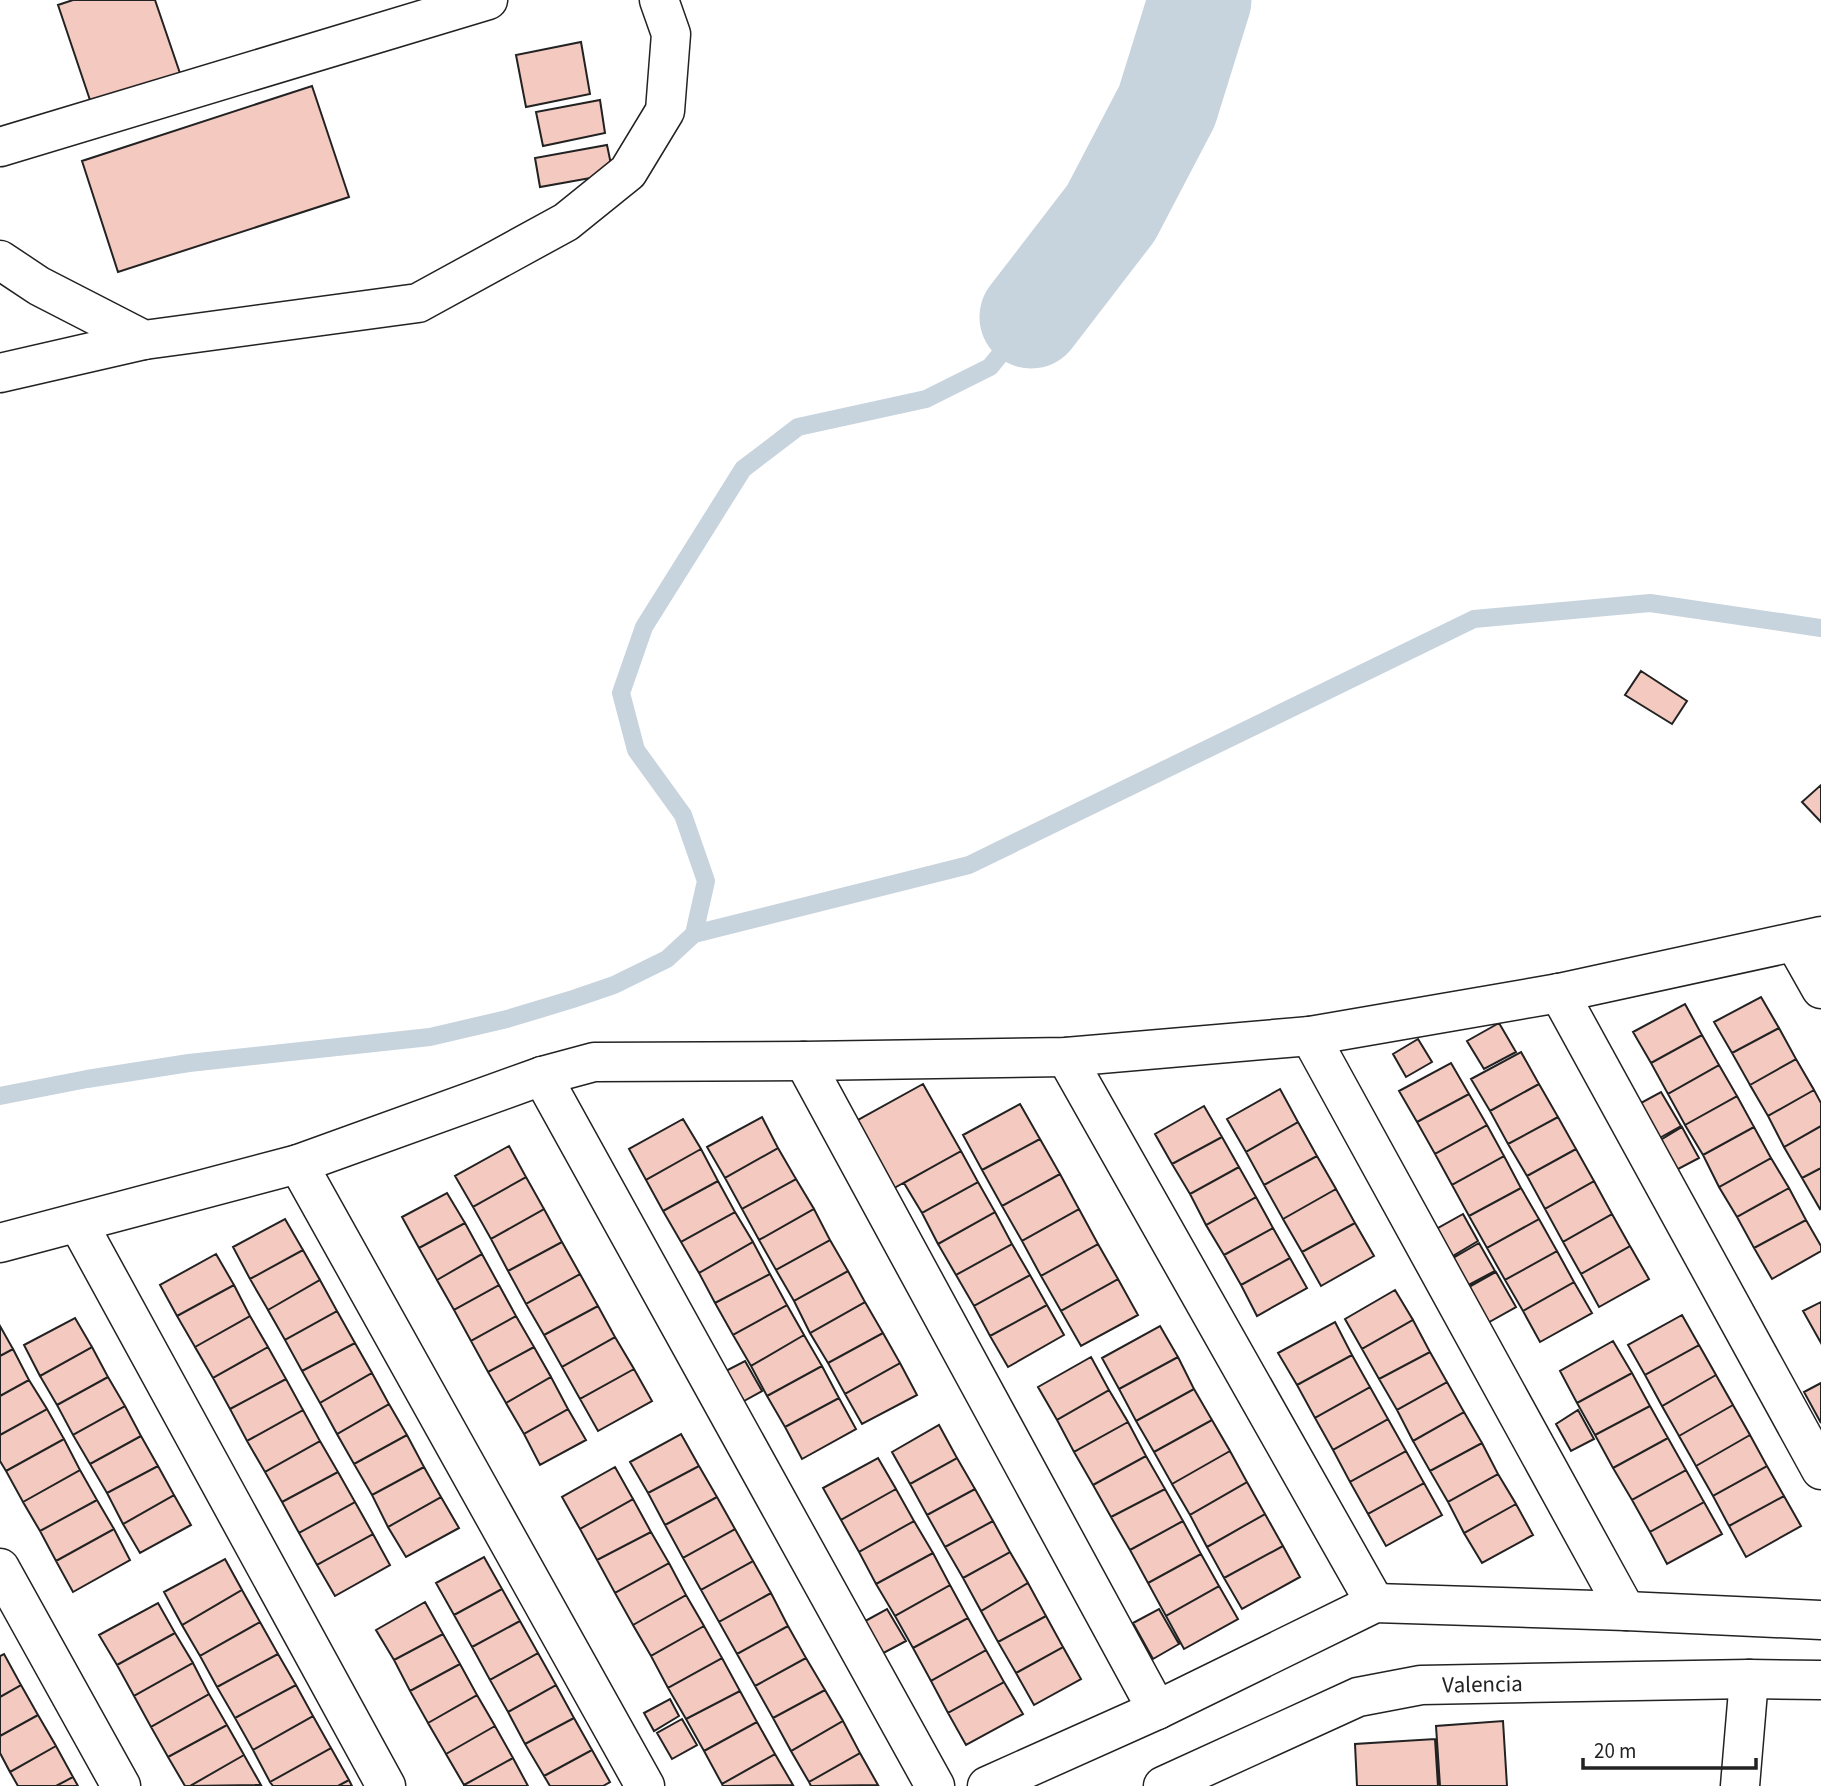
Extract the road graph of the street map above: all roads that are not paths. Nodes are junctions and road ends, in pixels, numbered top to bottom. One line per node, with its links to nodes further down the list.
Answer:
1 (488, 0): 3 (street)
2 (659, 0): 5 (street)
3 (0, 147)
4 (0, 260): 5 (street)
5 (144, 340): 6 (street)
6 (0, 373)
7 (1808, 939): 8 (street); 9 (street)
8 (1821, 989)
9 (1559, 993): 10 (street); 17 (street)
10 (1310, 1037): 11 (street); 20 (street)
11 (1066, 1057): 12 (street); 19 (street)
12 (804, 1061): 13 (street); 24 (street)
13 (542, 1076): 14 (street); 28 (street)
14 (298, 1164): 15 (street); 27 (street)
15 (78, 1223): 16 (street); 26 (street)
16 (0, 1243)
17 (1821, 1470)
18 (0, 1569): 25 (street)
19 (1375, 1603): 20 (street); 24 (street)
20 (1626, 1611): 21 (street)
21 (1821, 1620)
22 (1749, 1679): 23 (street, Valencia); 30 (street, Valencia); 31 (street)
23 (1821, 1680)
24 (1157, 1710): 29 (street)
25 (121, 1786)
26 (386, 1786)
27 (645, 1786)
28 (935, 1786)
29 (987, 1786)
30 (1163, 1786)
31 (1740, 1786)

